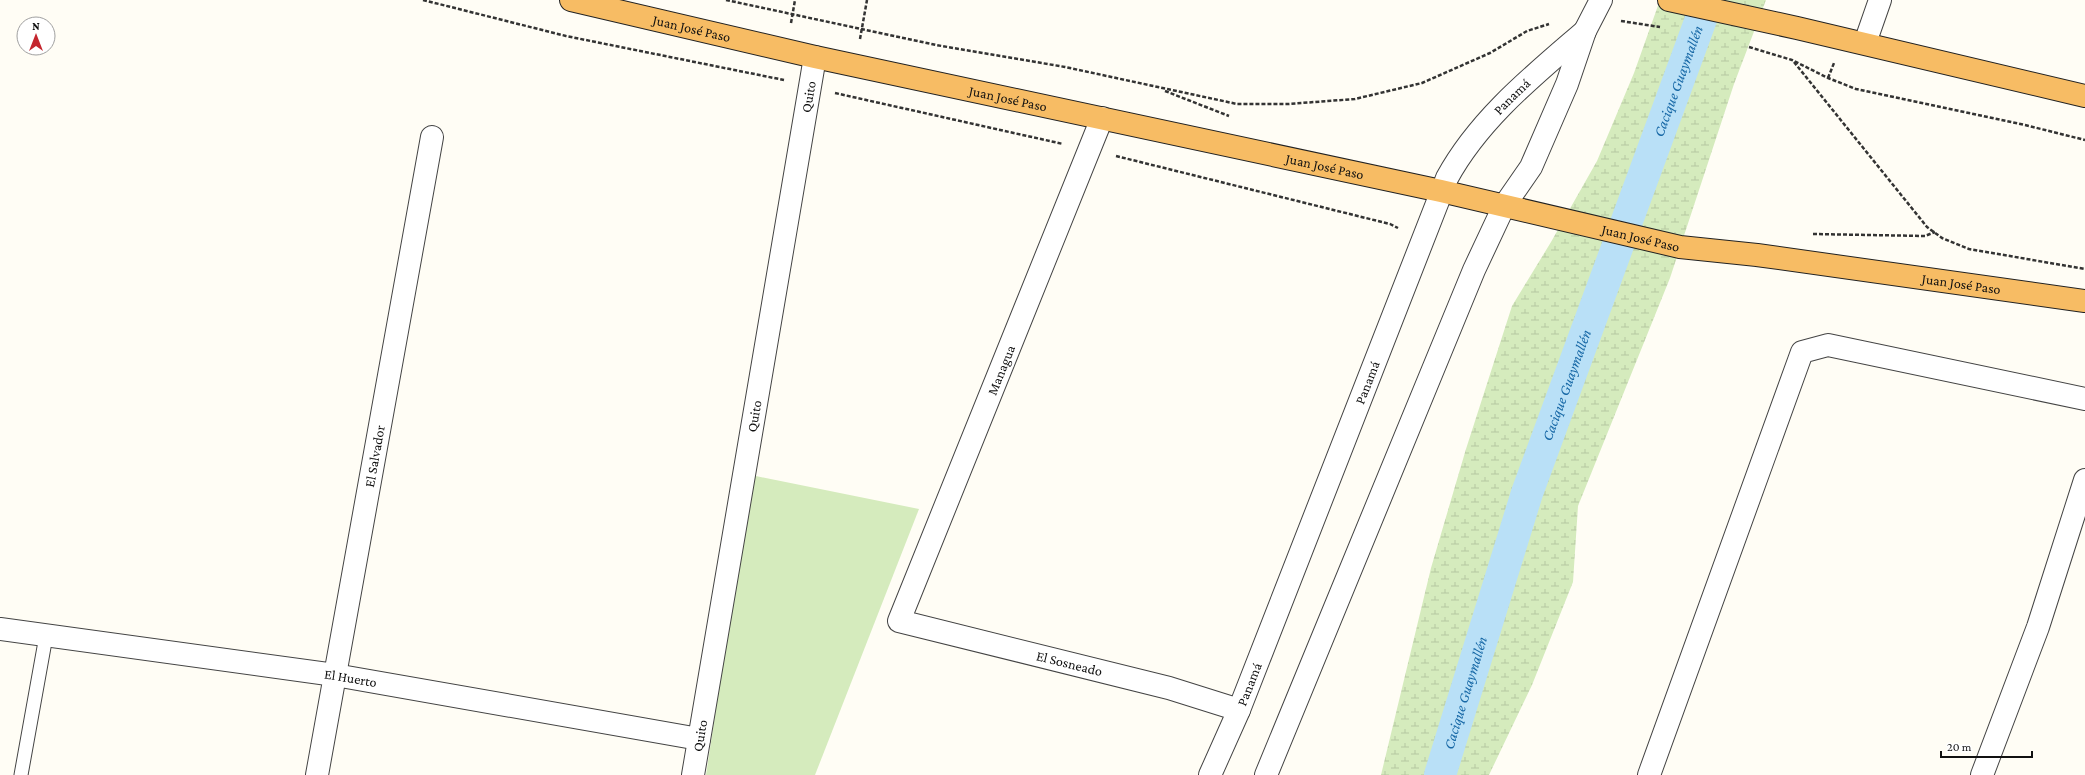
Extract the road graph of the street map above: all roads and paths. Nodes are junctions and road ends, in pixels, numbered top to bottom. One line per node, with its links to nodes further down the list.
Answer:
1 (423, 0): 13 (path)
2 (571, 0): 11 (highway, Juan José Paso)
3 (726, 0): 7 (path)
4 (1669, 0): 9 (highway)
5 (1880, 0): 9 (street)
6 (1593, 16): 8 (path); 19 (street, Panamá); 20 (street)
7 (1551, 23)
8 (1651, 25)
9 (1864, 44): 14 (highway)
10 (1748, 47): 12 (path)
11 (815, 57): 13 (street, Quito); 15 (highway, Juan José Paso)
12 (1792, 60): 17 (path); 22 (path)
13 (810, 87): 18 (path); 31 (street, Quito)
14 (2085, 96)
15 (1102, 118): 18 (street, Managua); 19 (highway, Juan José Paso)
16 (432, 137): 29 (street, El Salvador)
17 (2085, 140)
18 (1090, 150): 21 (path); 26 (street, Managua)
19 (1441, 192): 20 (highway, Juan José Paso); 30 (street, Panamá)
20 (1504, 206): 23 (highway, Juan José Paso); 36 (street)
21 (1404, 231)
22 (2085, 269)
23 (2085, 301)
24 (2085, 399): 37 (street)
25 (2085, 480): 38 (street)
26 (899, 621): 30 (street, El Sosneado)
27 (0, 629): 28 (street, El Huerto)
28 (46, 636): 29 (street, El Huerto); 32 (lane)
29 (335, 675): 31 (street, El Huerto); 33 (street, El Salvador)
30 (1239, 710): 35 (street, Panamá)
31 (699, 739): 34 (street, Quito)
32 (21, 775)
33 (317, 775)
34 (694, 775)
35 (1210, 775)
36 (1266, 775)
37 (1649, 775)
38 (1982, 775)

